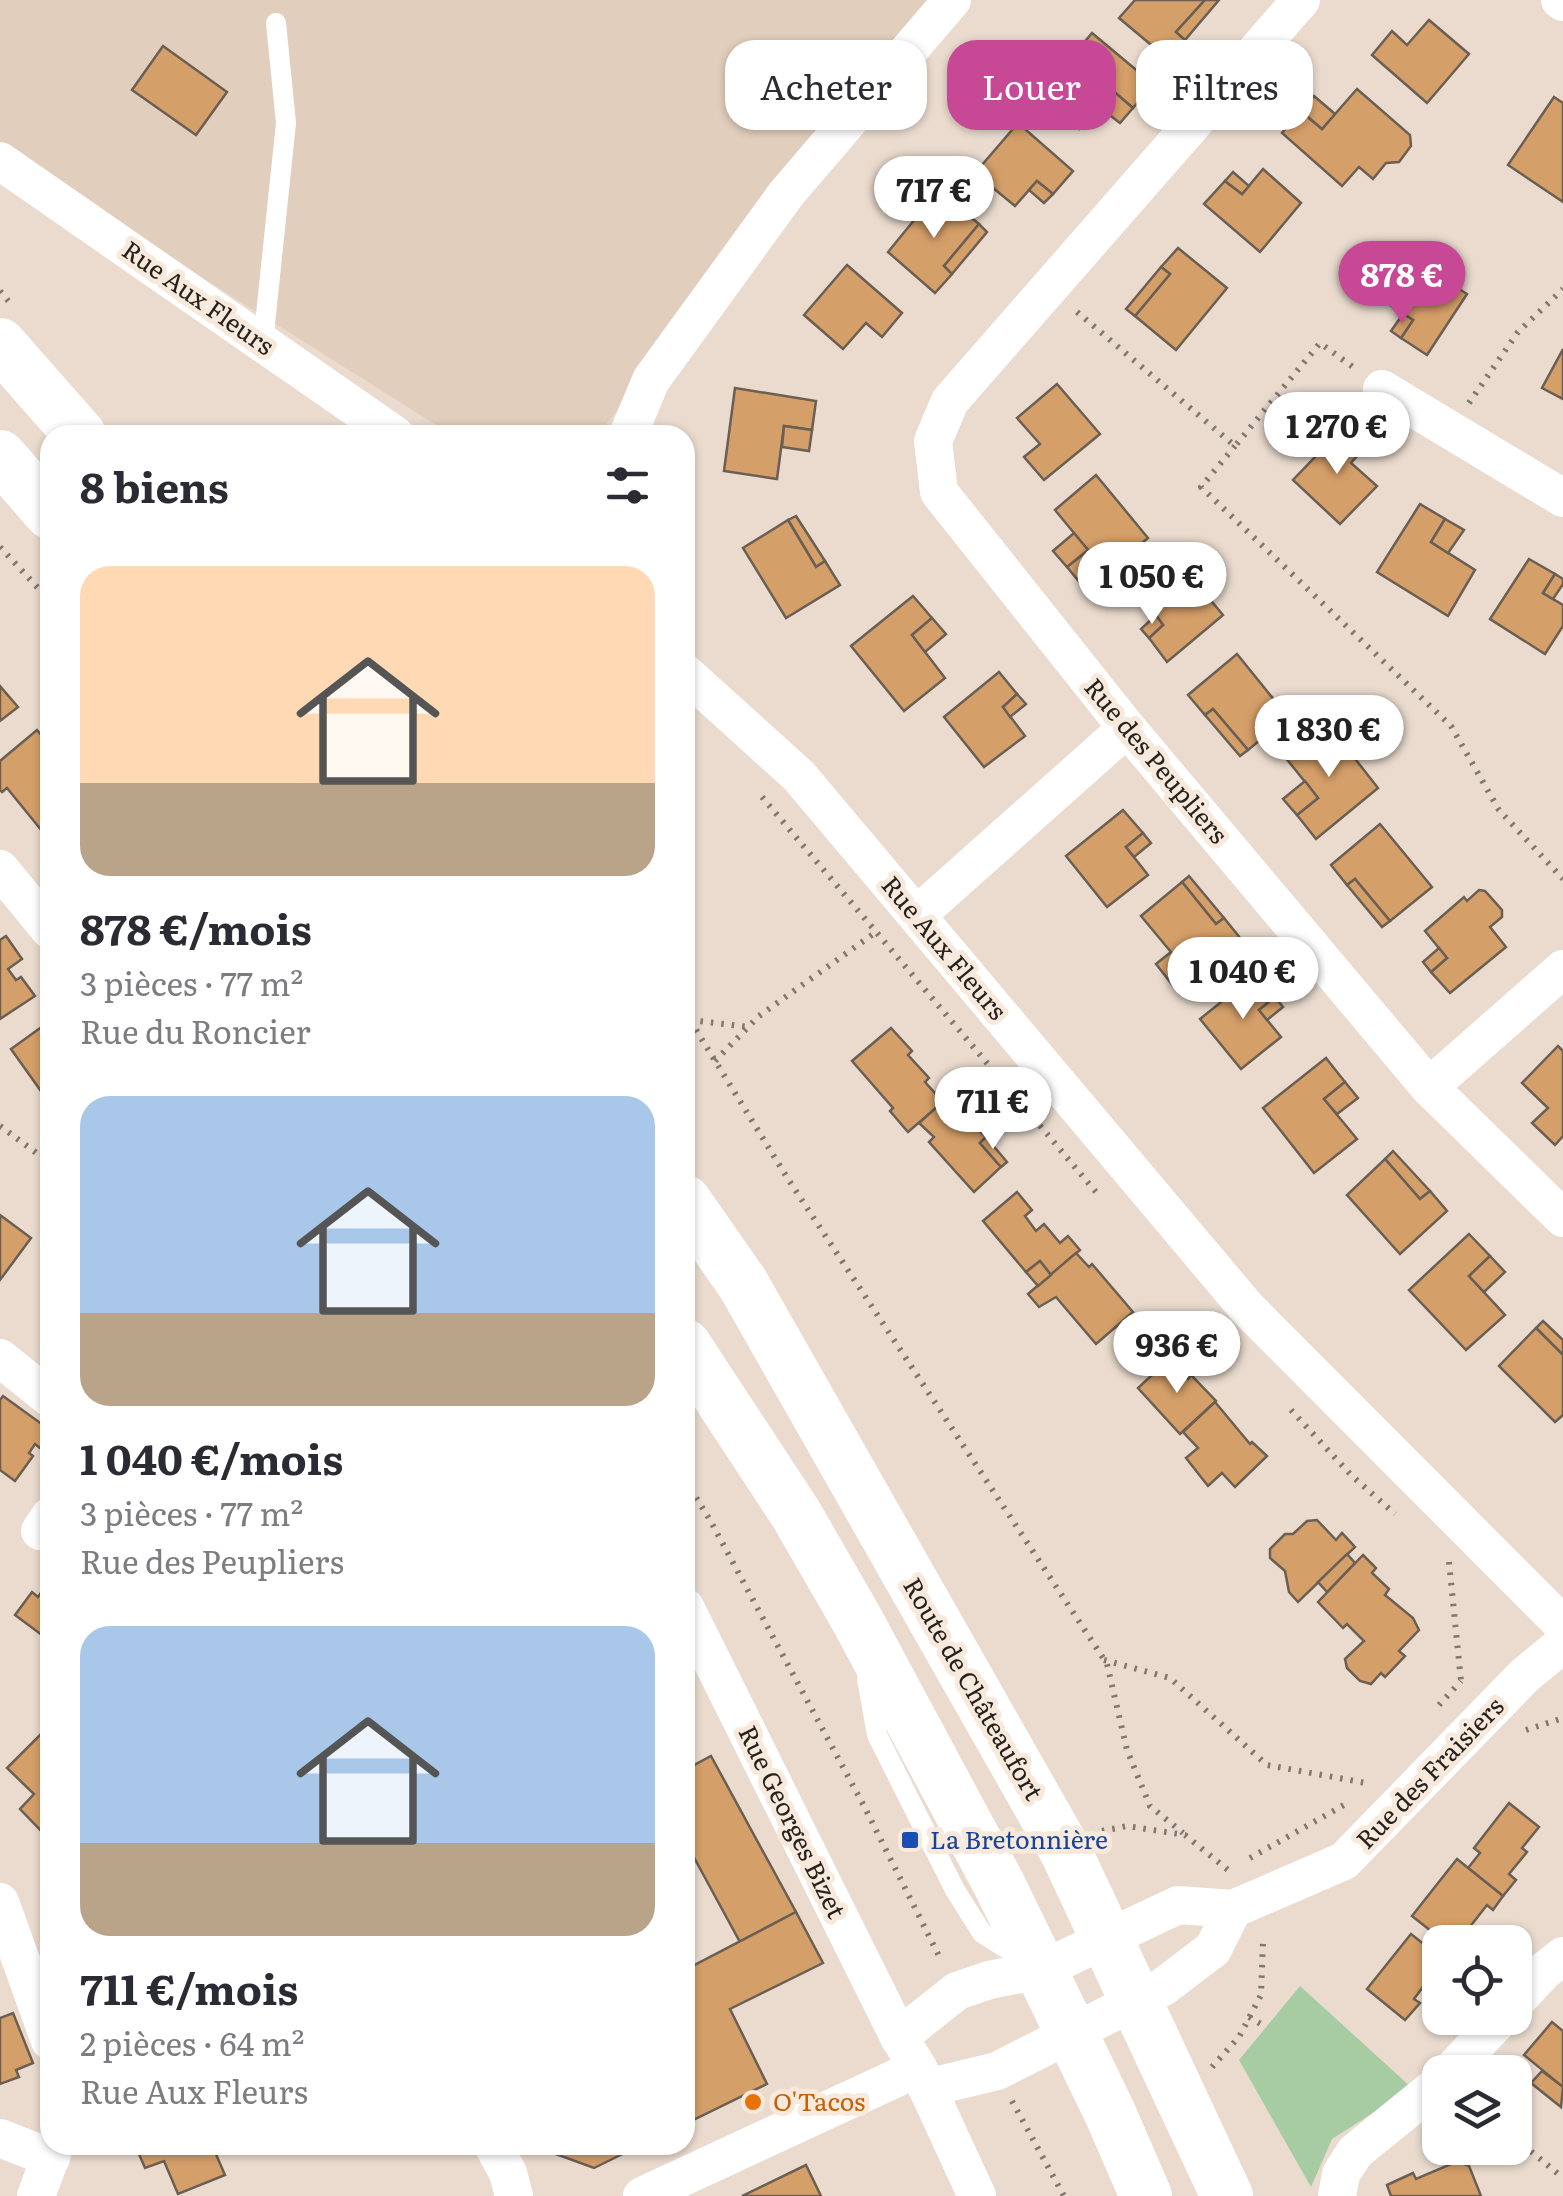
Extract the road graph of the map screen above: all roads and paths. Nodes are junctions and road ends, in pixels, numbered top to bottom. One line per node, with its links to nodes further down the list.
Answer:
1 (952, 0): 12 (street)
2 (1301, 0): 5 (street, Rue des Peupliers)
3 (276, 24): 8 (lane)
4 (0, 161): 8 (street, Rue Aux Fleurs)
5 (1049, 288): 14 (path); 21 (street, Rue des Peupliers)
6 (1563, 289): 13 (path)
7 (0, 344): 10 (main road)
8 (263, 344): 11 (street, Rue Aux Fleurs)
9 (1382, 389): 13 (street); 14 (path)
10 (71, 425)
11 (380, 425)
12 (632, 425)
13 (1451, 430): 16 (street)
14 (1235, 446): 23 (path)
15 (0, 456): 17 (main road)
16 (1563, 498)
17 (40, 502)
18 (0, 546): 19 (path)
19 (40, 590)
20 (695, 682): 24 (street, Rue Aux Fleurs)
21 (1127, 728): 24 (street); 32 (street, Rue des Peupliers)
22 (0, 869): 25 (street)
23 (1563, 879)
24 (916, 916): 42 (street, Rue Aux Fleurs)
25 (40, 918)
26 (876, 932): 29 (path)
27 (1563, 970): 32 (street)
28 (695, 1021): 29 (path)
29 (749, 1027): 31 (path)
30 (695, 1028): 31 (path)
31 (715, 1061): 45 (path)
32 (1428, 1086): 36 (street, Rue des Peupliers)
33 (0, 1126): 34 (path)
34 (40, 1155)
35 (695, 1215): 53 (main road, Route de Châteaufort)
36 (1563, 1218)
37 (0, 1358): 39 (street)
38 (695, 1359): 53 (main road, Route de Châteaufort)
39 (40, 1390)
40 (695, 1496): 56 (path)
41 (1450, 1563): 46 (path)
42 (1563, 1624)
43 (695, 1627): 64 (street, Rue Georges Bizet)
44 (1563, 1644): 52 (street, Rue des Fraisiers)
45 (1104, 1660): 49 (path); 50 (path)
46 (1461, 1681)
47 (1563, 1718): 48 (path)
48 (1510, 1734)
49 (1366, 1782)
50 (1186, 1835)
51 (0, 1902): 58 (street)
52 (1233, 1909): 53 (street); 57 (street)
53 (1071, 1955): 56 (street); 57 (main road, Route de Châteaufort); 61 (main road, Route de Châteaufort)
54 (1563, 1956): 55 (street)
55 (1532, 1984)
56 (957, 1992): 64 (street)
57 (1137, 2000): 61 (street); 77 (main road, Route de Châteaufort)
58 (40, 2013)
59 (1249, 2017): 60 (path)
60 (1266, 2026)
61 (1071, 2034): 64 (street); 76 (main road, Route de Châteaufort)
62 (1485, 2035): 63 (street)
63 (1466, 2055)
64 (915, 2064): 74 (street); 75 (street, Rue Georges Bizet)
65 (1422, 2098): 78 (street)
66 (0, 2138): 67 (street)
67 (40, 2148)
68 (1532, 2152): 71 (path)
69 (51, 2155): 72 (street)
70 (499, 2155): 73 (street)
71 (1563, 2178)
72 (36, 2196)
73 (514, 2196)
74 (642, 2196)
75 (977, 2196)
76 (1146, 2196)
77 (1227, 2196)
78 (1338, 2196)

